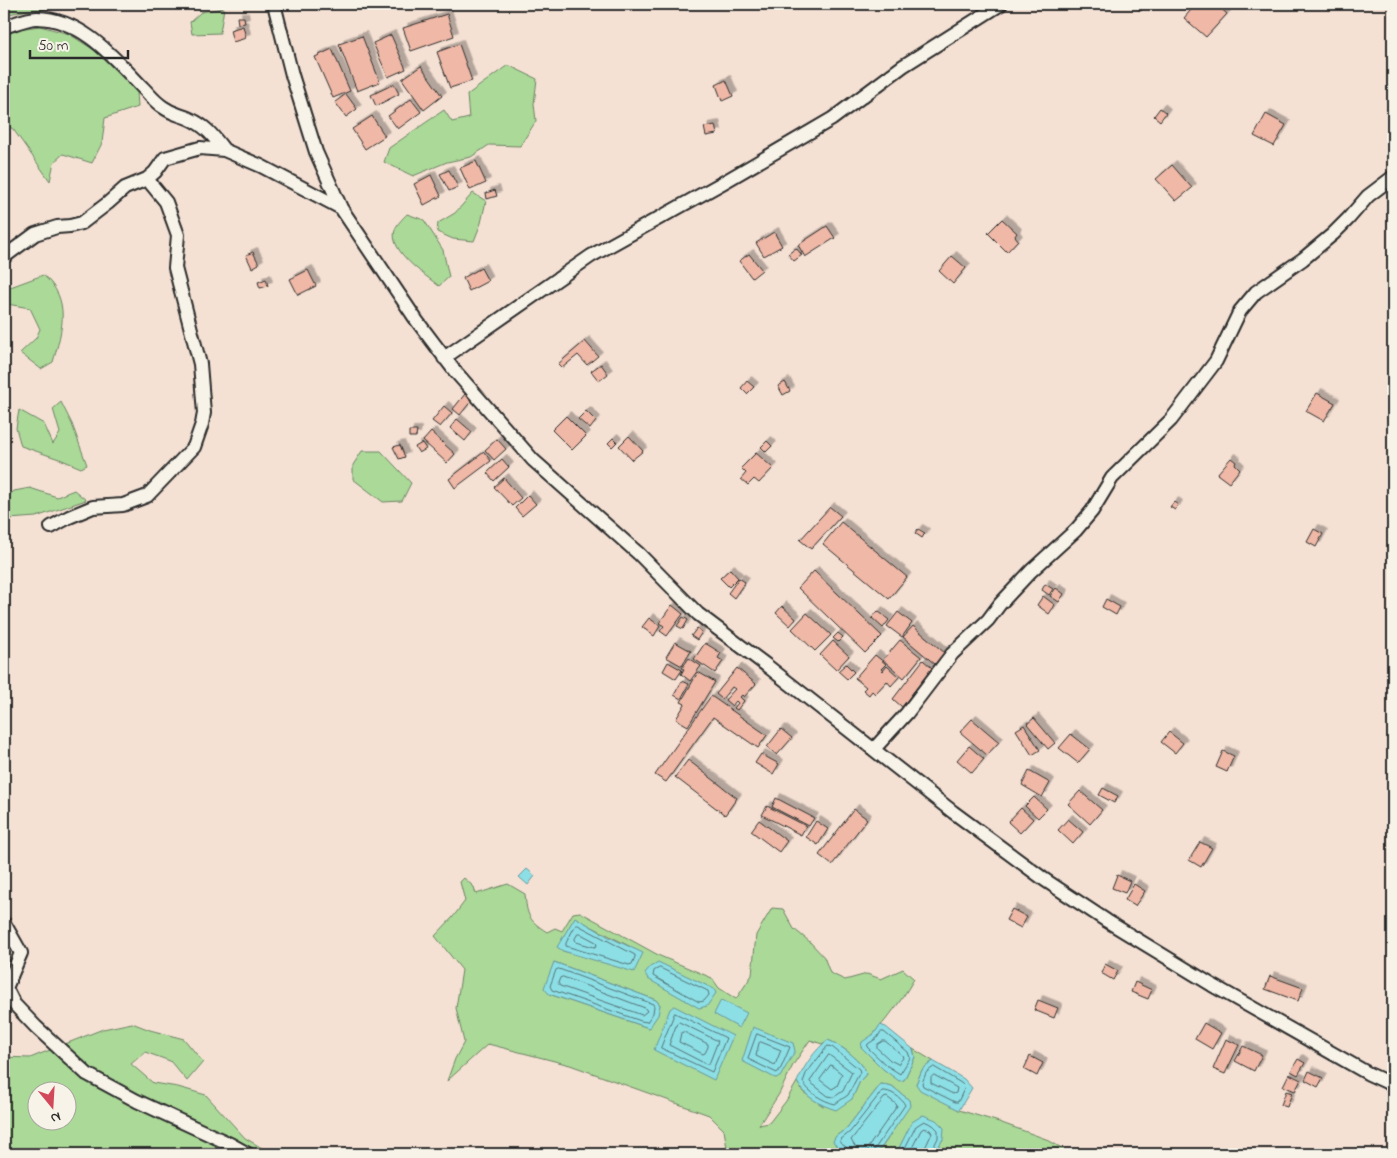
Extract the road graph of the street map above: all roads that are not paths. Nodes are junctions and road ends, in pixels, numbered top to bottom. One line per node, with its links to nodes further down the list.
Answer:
1 (274, 4): 7 (street)
2 (1001, 4): 9 (street)
3 (4, 27): 4 (street)
4 (224, 150): 6 (street); 7 (street)
5 (1393, 177): 11 (street)
6 (147, 179): 8 (street); 10 (street)
7 (341, 208): 9 (street)
8 (4, 257)
9 (444, 358): 11 (street)
10 (51, 527)
11 (874, 750): 13 (street)
12 (4, 922): 14 (street)
13 (1393, 1085)
14 (248, 1154)

